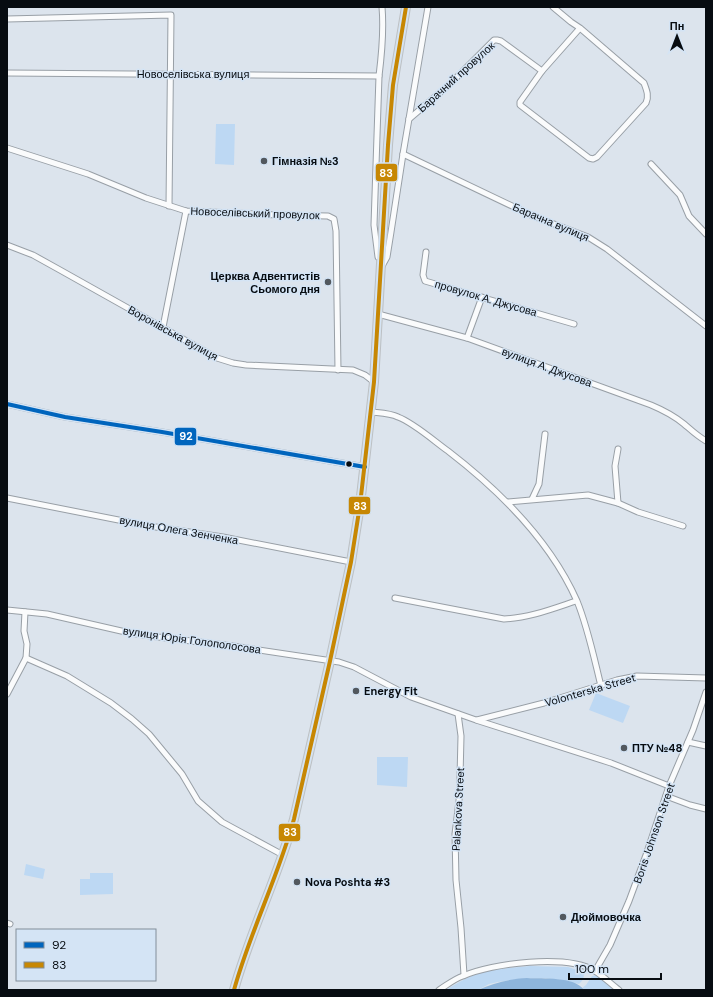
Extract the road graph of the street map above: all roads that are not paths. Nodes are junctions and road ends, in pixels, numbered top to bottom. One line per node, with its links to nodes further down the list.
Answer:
1 (382, 7): 10 (street)
2 (406, 7): 20 (highway)
3 (428, 7): 11 (street)
4 (553, 7): 6 (street)
5 (7, 19): 9 (street)
6 (580, 28): 7 (street); 7 (street)
7 (542, 71): 11 (street, Барачний провулок)
8 (7, 73): 9 (street, Новоселівська вулиця)
9 (171, 74): 10 (street, Новоселівська вулиця); 15 (street)
10 (379, 76): 20 (street)
11 (409, 119): 13 (street)
12 (7, 148): 15 (street, Новоселівський провулок)
13 (403, 154): 20 (street); 24 (street, Барачна вулиця)
14 (651, 164): 17 (street)
15 (169, 206): 16 (street, Новоселівський провулок)
16 (186, 211): 25 (street); 27 (street, Новоселівський провулок)
17 (706, 234)
18 (7, 245): 25 (street, Воронівська вулиця)
19 (426, 252): 21 (street, провулок А. Джусова)
20 (380, 270): 22 (highway)
21 (482, 297): 23 (street, провулок А. Джусова); 26 (street)
22 (378, 314): 26 (street, вулиця А. Джусова); 28 (highway)
23 (574, 324)
24 (706, 326)
25 (163, 327): 27 (street, Воронівська вулиця)
26 (466, 338): 32 (street, вулиця А. Джусова)
27 (338, 370): 28 (street, Воронівська вулиця)
28 (374, 382): 30 (highway)
29 (7, 404): 34 (street)
30 (371, 412): 34 (highway); 37 (street)
31 (545, 434): 36 (street)
32 (706, 441)
33 (618, 449): 38 (street)
34 (365, 467): 40 (highway)
35 (7, 498): 40 (street, вулиця Олега Зенченка)
36 (532, 499): 37 (street); 38 (street)
37 (507, 502): 42 (street)
38 (618, 502): 39 (street)
39 (683, 526)
40 (351, 562): 46 (highway)
41 (395, 598): 42 (street)
42 (576, 601): 48 (street)
43 (7, 610): 44 (street, вулиця Юрія Голополосова)
44 (25, 612): 45 (street); 46 (street, вулиця Юрія Голополосова)
45 (26, 658): 50 (street); 58 (street)
46 (330, 661): 51 (street); 58 (highway)
47 (706, 678): 48 (street, Volonterska Street)
48 (601, 686): 52 (street, Volonterska Street)
49 (706, 692): 53 (street, Boris Johnson Street)
50 (7, 694)
51 (458, 714): 52 (street); 60 (street, Palankova Street)
52 (476, 720): 55 (street)
53 (688, 742): 54 (street); 55 (street, Boris Johnson Street)
54 (706, 746)
55 (669, 786): 56 (street, Boris Johnson Street)
56 (666, 796): 57 (street); 59 (street, Boris Johnson Street)
57 (706, 808)
58 (283, 855): 61 (highway)
59 (595, 971): 60 (street); 63 (street)
60 (464, 975): 62 (street)
61 (234, 990)
62 (440, 990)
63 (619, 990)

